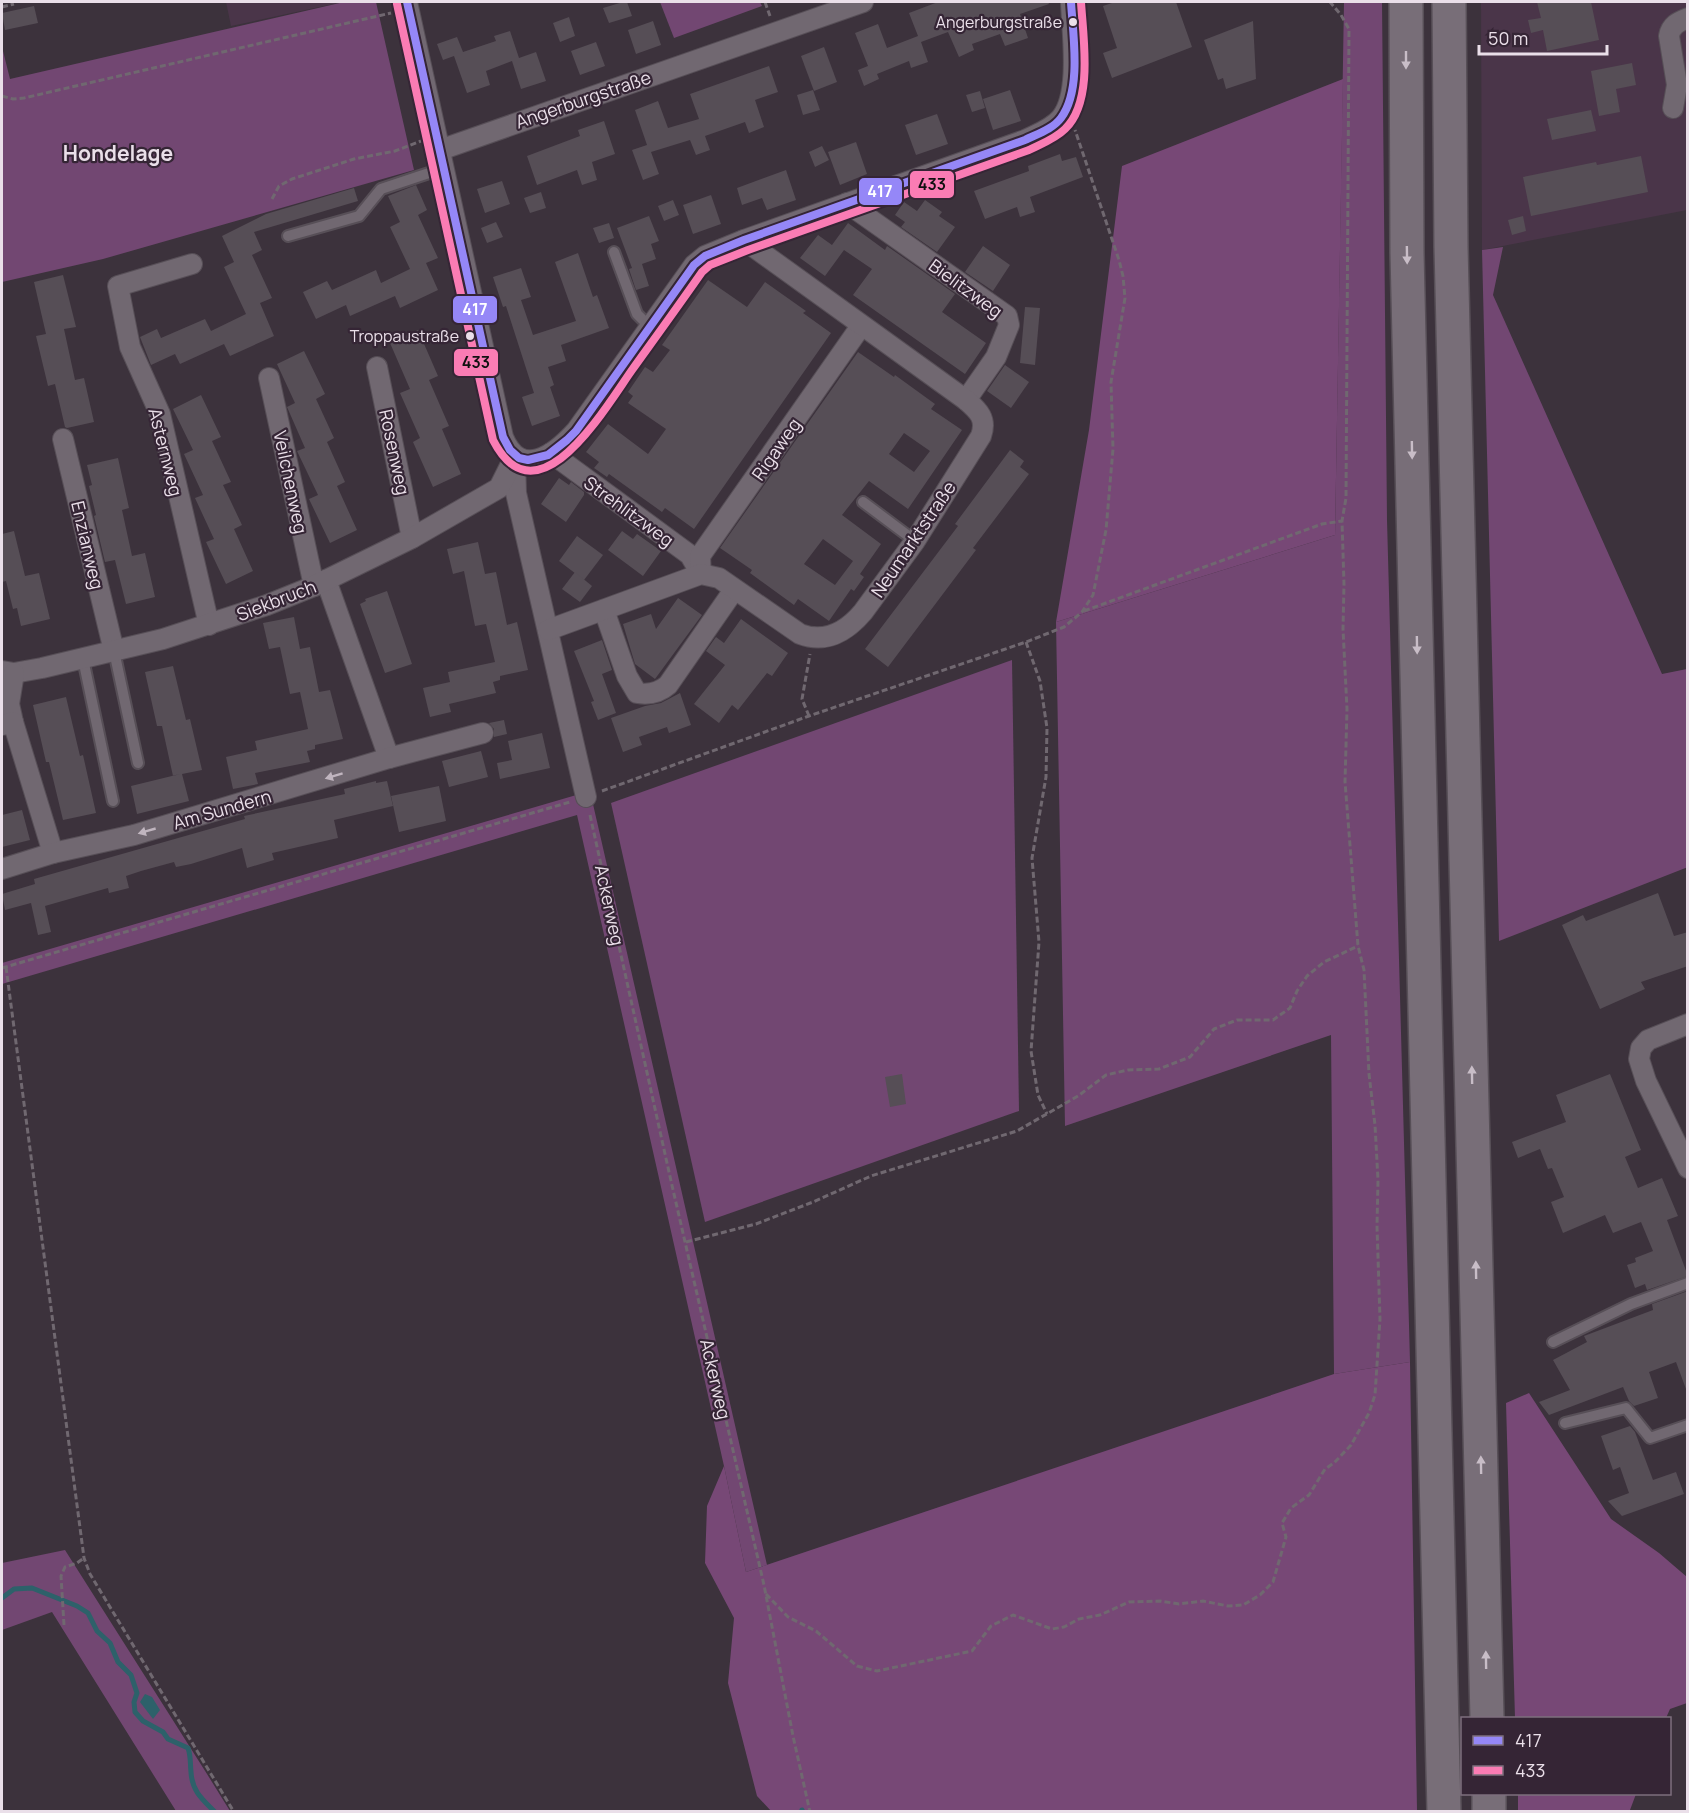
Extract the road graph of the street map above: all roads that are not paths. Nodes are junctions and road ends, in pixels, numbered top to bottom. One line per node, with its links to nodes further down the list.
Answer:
1 (863, 2): 8 (street, Angerburgstraße)
2 (1071, 2): 9 (street)
3 (1406, 2): 50 (highway, one-way to 50)
4 (1449, 2): 48 (highway, one-way to 4)
5 (408, 5): 8 (street)
6 (1688, 18): 7 (street)
7 (1673, 108)
8 (440, 151): 10 (lane); 21 (street)
9 (847, 203): 11 (street); 18 (street, Bielitzweg)
10 (288, 236)
11 (744, 240): 14 (street, Neumarktstraße); 15 (street)
12 (614, 252): 15 (lane)
13 (192, 264): 29 (street, Asternweg)
14 (861, 326): 18 (street, Neumarktstraße); 25 (street, Rigaweg)
15 (650, 327): 20 (street)
16 (377, 367): 23 (street, Rosenweg)
17 (268, 378): 26 (street, Veilchenweg)
18 (966, 400): 24 (street, Neumarktstraße)
19 (63, 439): 31 (street, Enzianweg)
20 (551, 453): 21 (street); 25 (street, Strehlitzweg)
21 (515, 456): 23 (street, Siekbruch); 30 (street)
22 (863, 502): 24 (lane)
23 (412, 538): 26 (street, Siekbruch)
24 (915, 541): 27 (street, Neumarktstraße)
25 (701, 574): 27 (street); 28 (street)
26 (320, 583): 29 (street, Siekbruch); 36 (street)
27 (734, 590): 28 (street)
28 (604, 610): 30 (street)
29 (209, 625): 31 (street, Siekbruch)
30 (548, 630): 38 (street)
31 (114, 651): 32 (street, Siekbruch); 37 (lane)
32 (83, 658): 33 (street, Siekbruch); 39 (lane)
33 (8, 672): 34 (street)
34 (7, 723): 40 (street)
35 (483, 733): 36 (street, Am Sundern)
36 (389, 758): 40 (street, Am Sundern, one-way to 40)
37 (138, 763)
38 (586, 797)
39 (113, 801)
40 (53, 853): 41 (street, Am Sundern)
41 (2, 869)
42 (1688, 1024): 43 (street)
43 (1688, 1168)
44 (1688, 1283): 45 (lane)
45 (1553, 1341)
46 (1565, 1423): 47 (lane)
47 (1688, 1425)
48 (1487, 1717)
49 (1489, 1795): 51 (highway)
50 (1444, 1812)
51 (1489, 1812)

